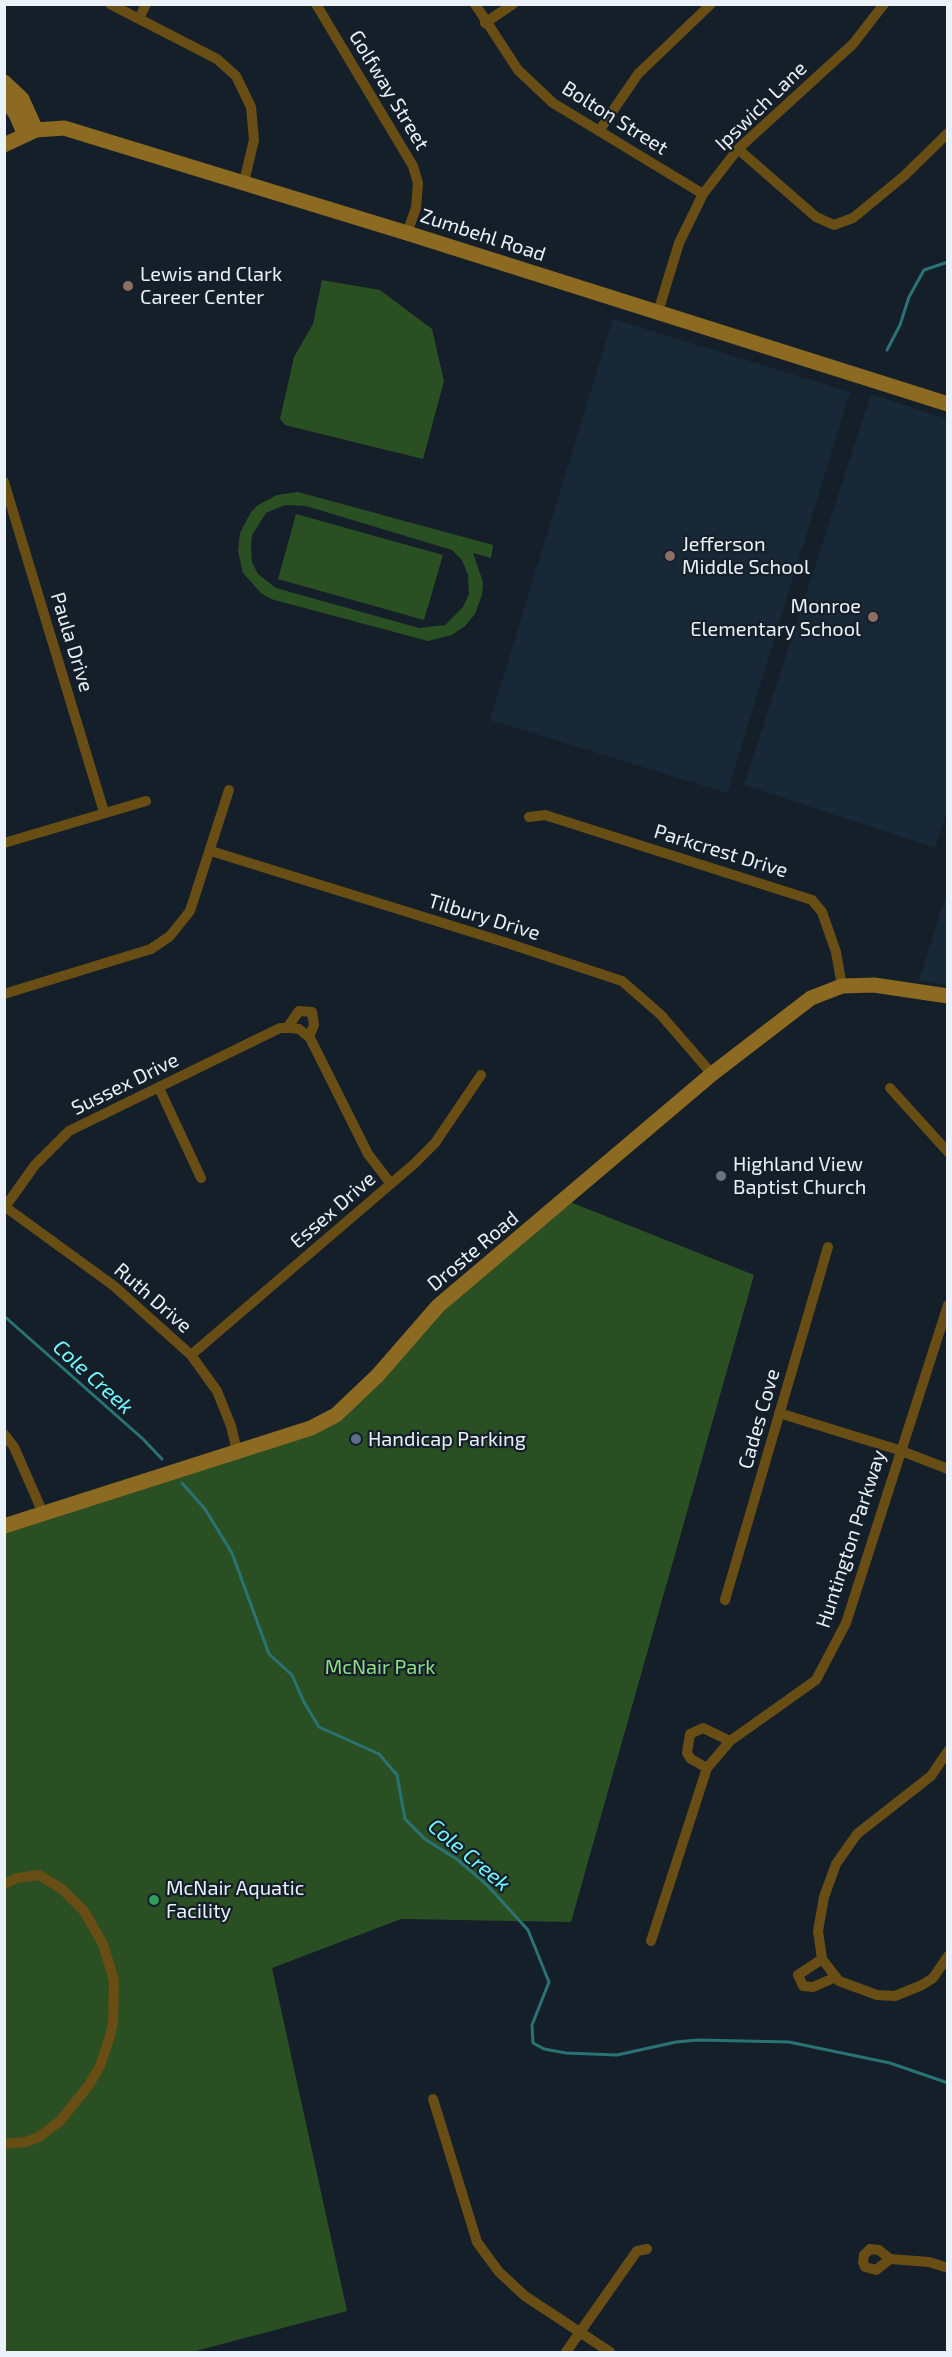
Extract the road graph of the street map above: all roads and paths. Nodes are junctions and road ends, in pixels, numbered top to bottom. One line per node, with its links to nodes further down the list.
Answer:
1 (110, 4): 8 (street)
2 (146, 4): 8 (street)
3 (316, 4): 19 (street, Golfway Street)
4 (475, 4): 9 (street, Bolton Street)
5 (513, 4): 9 (street)
6 (711, 4): 12 (street)
7 (884, 4): 16 (street, Ipswich Lane)
8 (139, 19): 17 (street)
9 (485, 23): 12 (street, Bolton Street)
10 (4, 82): 13 (street)
11 (4, 98): 13 (street)
12 (599, 131): 18 (street, Bolton Street)
13 (30, 132): 15 (street, Zumbehl Road); 17 (street, Zumbehl Road)
14 (948, 133): 16 (street)
15 (4, 145)
16 (738, 149): 18 (street, Ipswich Lane)
17 (244, 182): 19 (street, Zumbehl Road)
18 (703, 194): 20 (street, Ipswich Lane)
19 (407, 232): 20 (street, Zumbehl Road)
20 (658, 312): 21 (street, Zumbehl Road)
21 (948, 404)
22 (4, 482): 25 (street, Paula Drive)
23 (229, 790): 28 (street)
24 (146, 801): 25 (street)
25 (104, 812): 27 (street)
26 (529, 817): 29 (street, Parkcrest Drive)
27 (4, 843)
28 (211, 851): 30 (street); 34 (street, Tilbury Drive)
29 (842, 986): 31 (street, Droste Road); 34 (street, Droste Road)
30 (4, 994)
31 (948, 996)
32 (287, 1028): 33 (street); 33 (street, Sussex Drive); 36 (street, Sussex Drive)
33 (309, 1037): 40 (street, Sussex Drive)
34 (712, 1074): 48 (street, Droste Road)
35 (481, 1075): 40 (street, Essex Drive)
36 (159, 1088): 39 (street); 41 (street, Sussex Drive)
37 (890, 1088): 38 (street)
38 (948, 1152)
39 (201, 1178)
40 (391, 1184): 44 (street, Essex Drive)
41 (5, 1206): 44 (street, Ruth Drive)
42 (828, 1247): 45 (street, Cades Cove)
43 (948, 1305): 47 (street, Huntington Parkway)
44 (191, 1355): 48 (street, Ruth Drive)
45 (779, 1413): 47 (street); 52 (street, Cades Cove)
46 (4, 1434): 50 (street)
47 (899, 1450): 49 (street); 53 (street, Huntington Parkway)
48 (237, 1451): 50 (street, Droste Road)
49 (948, 1469)
50 (43, 1513): 51 (street, Droste Road)
51 (4, 1526)
52 (725, 1600)
53 (730, 1741): 55 (street, Huntington Parkway); 55 (street)
54 (948, 1751): 59 (street)
55 (707, 1768): 57 (street, Huntington Parkway)
56 (4, 1884): 62 (street)
57 (651, 1941)
58 (948, 1956): 60 (street)
59 (822, 1959): 60 (street); 60 (street)
60 (836, 1977)
61 (433, 2099): 66 (street)
62 (4, 2144)
63 (647, 2249): 66 (street)
64 (890, 2259): 65 (street)
65 (948, 2268)
66 (579, 2333): 67 (street); 68 (street)
67 (566, 2352)
68 (610, 2352)

